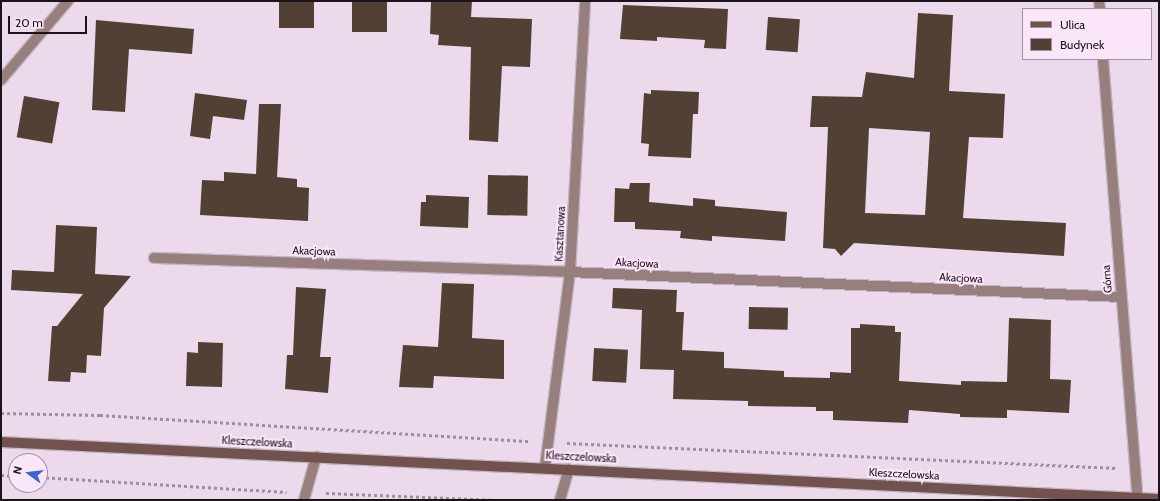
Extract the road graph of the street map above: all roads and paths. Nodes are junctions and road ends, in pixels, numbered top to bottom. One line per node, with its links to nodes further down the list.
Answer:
1 (68, 1): 4 (street)
2 (585, 1): 6 (street, Kasztanowa)
3 (1103, 60): 7 (street, Górna)
4 (1, 80)
5 (154, 258): 6 (street, Akacjowa)
6 (570, 272): 7 (street, Akacjowa); 10 (street, Kasztanowa)
7 (1120, 297): 14 (street, Górna)
8 (1, 442): 9 (main road, Kleszczelowska)
9 (316, 457): 10 (main road, Kleszczelowska); 13 (street)
10 (545, 467): 11 (main road, Kleszczelowska)
11 (570, 469): 14 (main road, Kleszczelowska); 17 (street)
12 (48, 478): 13 (path)
13 (305, 496): 16 (path)
14 (1138, 499): 15 (main road, Kleszczelowska)
15 (1159, 499)
16 (498, 500)
17 (560, 500)

